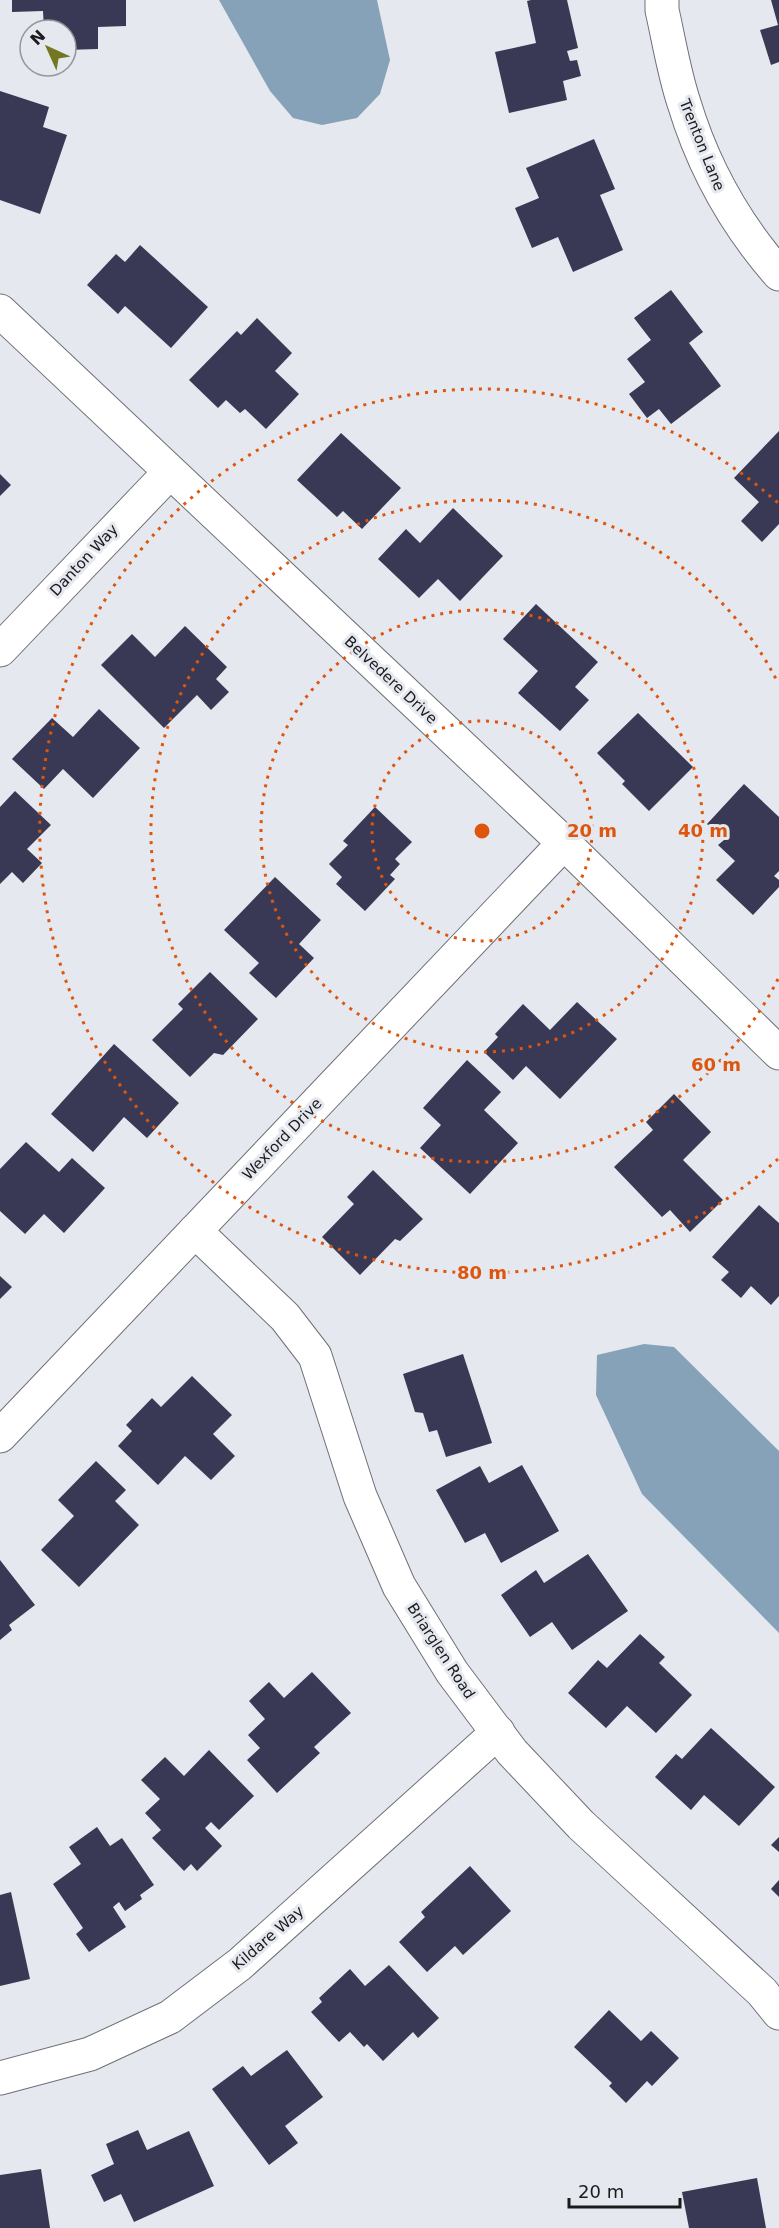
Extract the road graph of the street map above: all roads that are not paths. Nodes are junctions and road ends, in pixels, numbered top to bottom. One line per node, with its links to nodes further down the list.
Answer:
1 (662, 0): 2 (street, Trenton Lane)
2 (779, 274)
3 (0, 311): 4 (street, Belvedere Drive)
4 (170, 472): 5 (street, Danton Way); 6 (street, Belvedere Drive)
5 (0, 650)
6 (564, 843): 7 (street, Belvedere Drive); 8 (street, Wexford Drive)
7 (779, 1053)
8 (195, 1231): 9 (street, Wexford Drive); 10 (street, Briarglen Road)
9 (0, 1436)
10 (498, 1732): 11 (street, Briarglen Road); 12 (street, Kildare Way)
11 (779, 2013)
12 (0, 2078)

